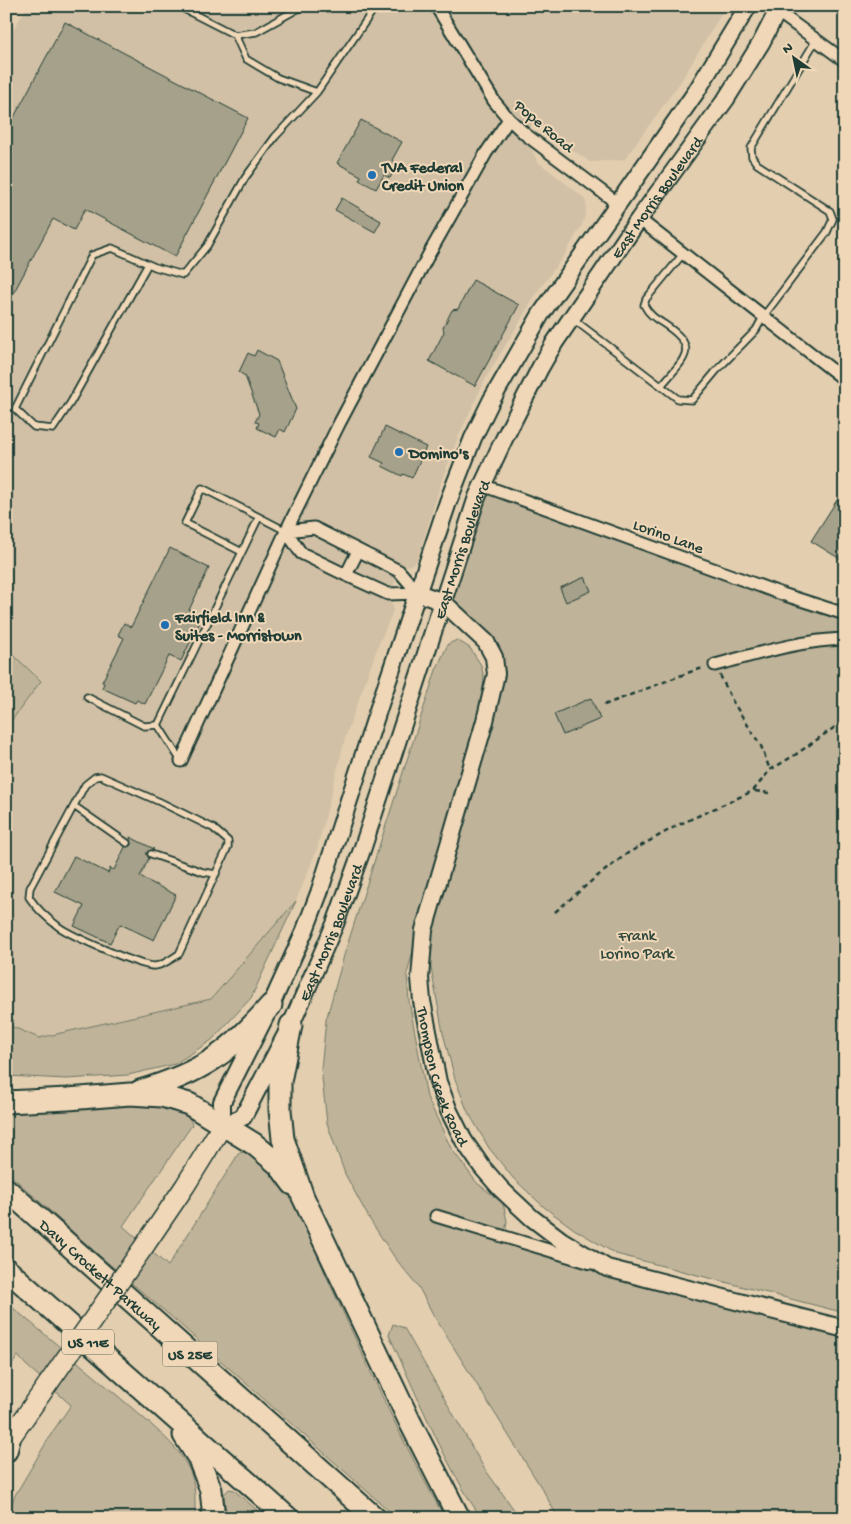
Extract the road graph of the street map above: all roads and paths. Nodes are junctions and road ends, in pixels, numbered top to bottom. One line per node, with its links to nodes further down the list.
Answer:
1 (178, 6): 7 (lane)
2 (303, 6): 7 (lane)
3 (376, 6): 10 (lane)
4 (436, 6): 11 (street, Pope Road)
5 (748, 6): 12 (main road, East Morris Boulevard)
6 (775, 8): 8 (street); 13 (main road, East Morris Boulevard)
7 (235, 35): 10 (lane)
8 (816, 40): 9 (street); 16 (lane)
9 (845, 61)
10 (317, 92): 15 (lane)
11 (509, 119): 12 (street, Pope Road); 22 (street)
12 (617, 203): 13 (main road); 26 (main road, East Morris Boulevard)
13 (639, 220): 14 (street); 17 (main road, East Morris Boulevard)
14 (683, 254): 16 (street); 19 (lane)
15 (148, 264): 15 (lane)
16 (763, 317): 18 (street); 19 (lane)
17 (571, 318): 19 (lane); 20 (main road, East Morris Boulevard)
18 (845, 380)
19 (661, 386)
20 (482, 485): 27 (main road, East Morris Boulevard); 28 (street, Lorino Lane)
21 (259, 517): 22 (lane); 23 (lane); 23 (lane)
22 (286, 531): 24 (street); 25 (street); 35 (street)
23 (242, 552): 34 (lane)
24 (358, 552): 25 (street); 26 (street)
25 (346, 575): 26 (street)
26 (418, 593): 27 (main road); 44 (main road, East Morris Boulevard)
27 (443, 602): 45 (main road, East Morris Boulevard); 52 (main road, Thompson Creek Road)
28 (845, 614)
29 (845, 639): 30 (street)
30 (715, 666): 32 (path); 36 (path)
31 (87, 697): 34 (lane)
32 (604, 705)
33 (845, 720): 36 (path)
34 (158, 725): 35 (lane)
35 (181, 761)
36 (770, 770): 37 (path)
37 (753, 791): 38 (path); 43 (path)
38 (769, 793)
39 (74, 806): 40 (lane); 42 (lane); 42 (lane)
40 (127, 843)
41 (151, 854): 42 (lane)
42 (216, 874)
43 (555, 912)
44 (271, 1005): 46 (highway); 48 (main road, East Morris Boulevard)
45 (291, 1025): 48 (main road, East Morris Boulevard); 50 (highway)
46 (130, 1094): 47 (highway); 48 (highway)
47 (6, 1102)
48 (222, 1126): 50 (highway); 56 (main road, US 11E, bridge)
49 (6, 1189): 59 (highway, Davy Crockett Parkway / US 25E)
50 (303, 1197): 60 (highway)
51 (436, 1216): 52 (street)
52 (607, 1268): 54 (main road, Thompson Creek Road)
53 (6, 1269): 55 (highway, US 11E)
54 (845, 1329)
55 (171, 1414): 57 (highway); 58 (highway)
56 (7, 1445)
57 (214, 1518)
58 (288, 1518)
59 (375, 1518)
60 (459, 1518)

